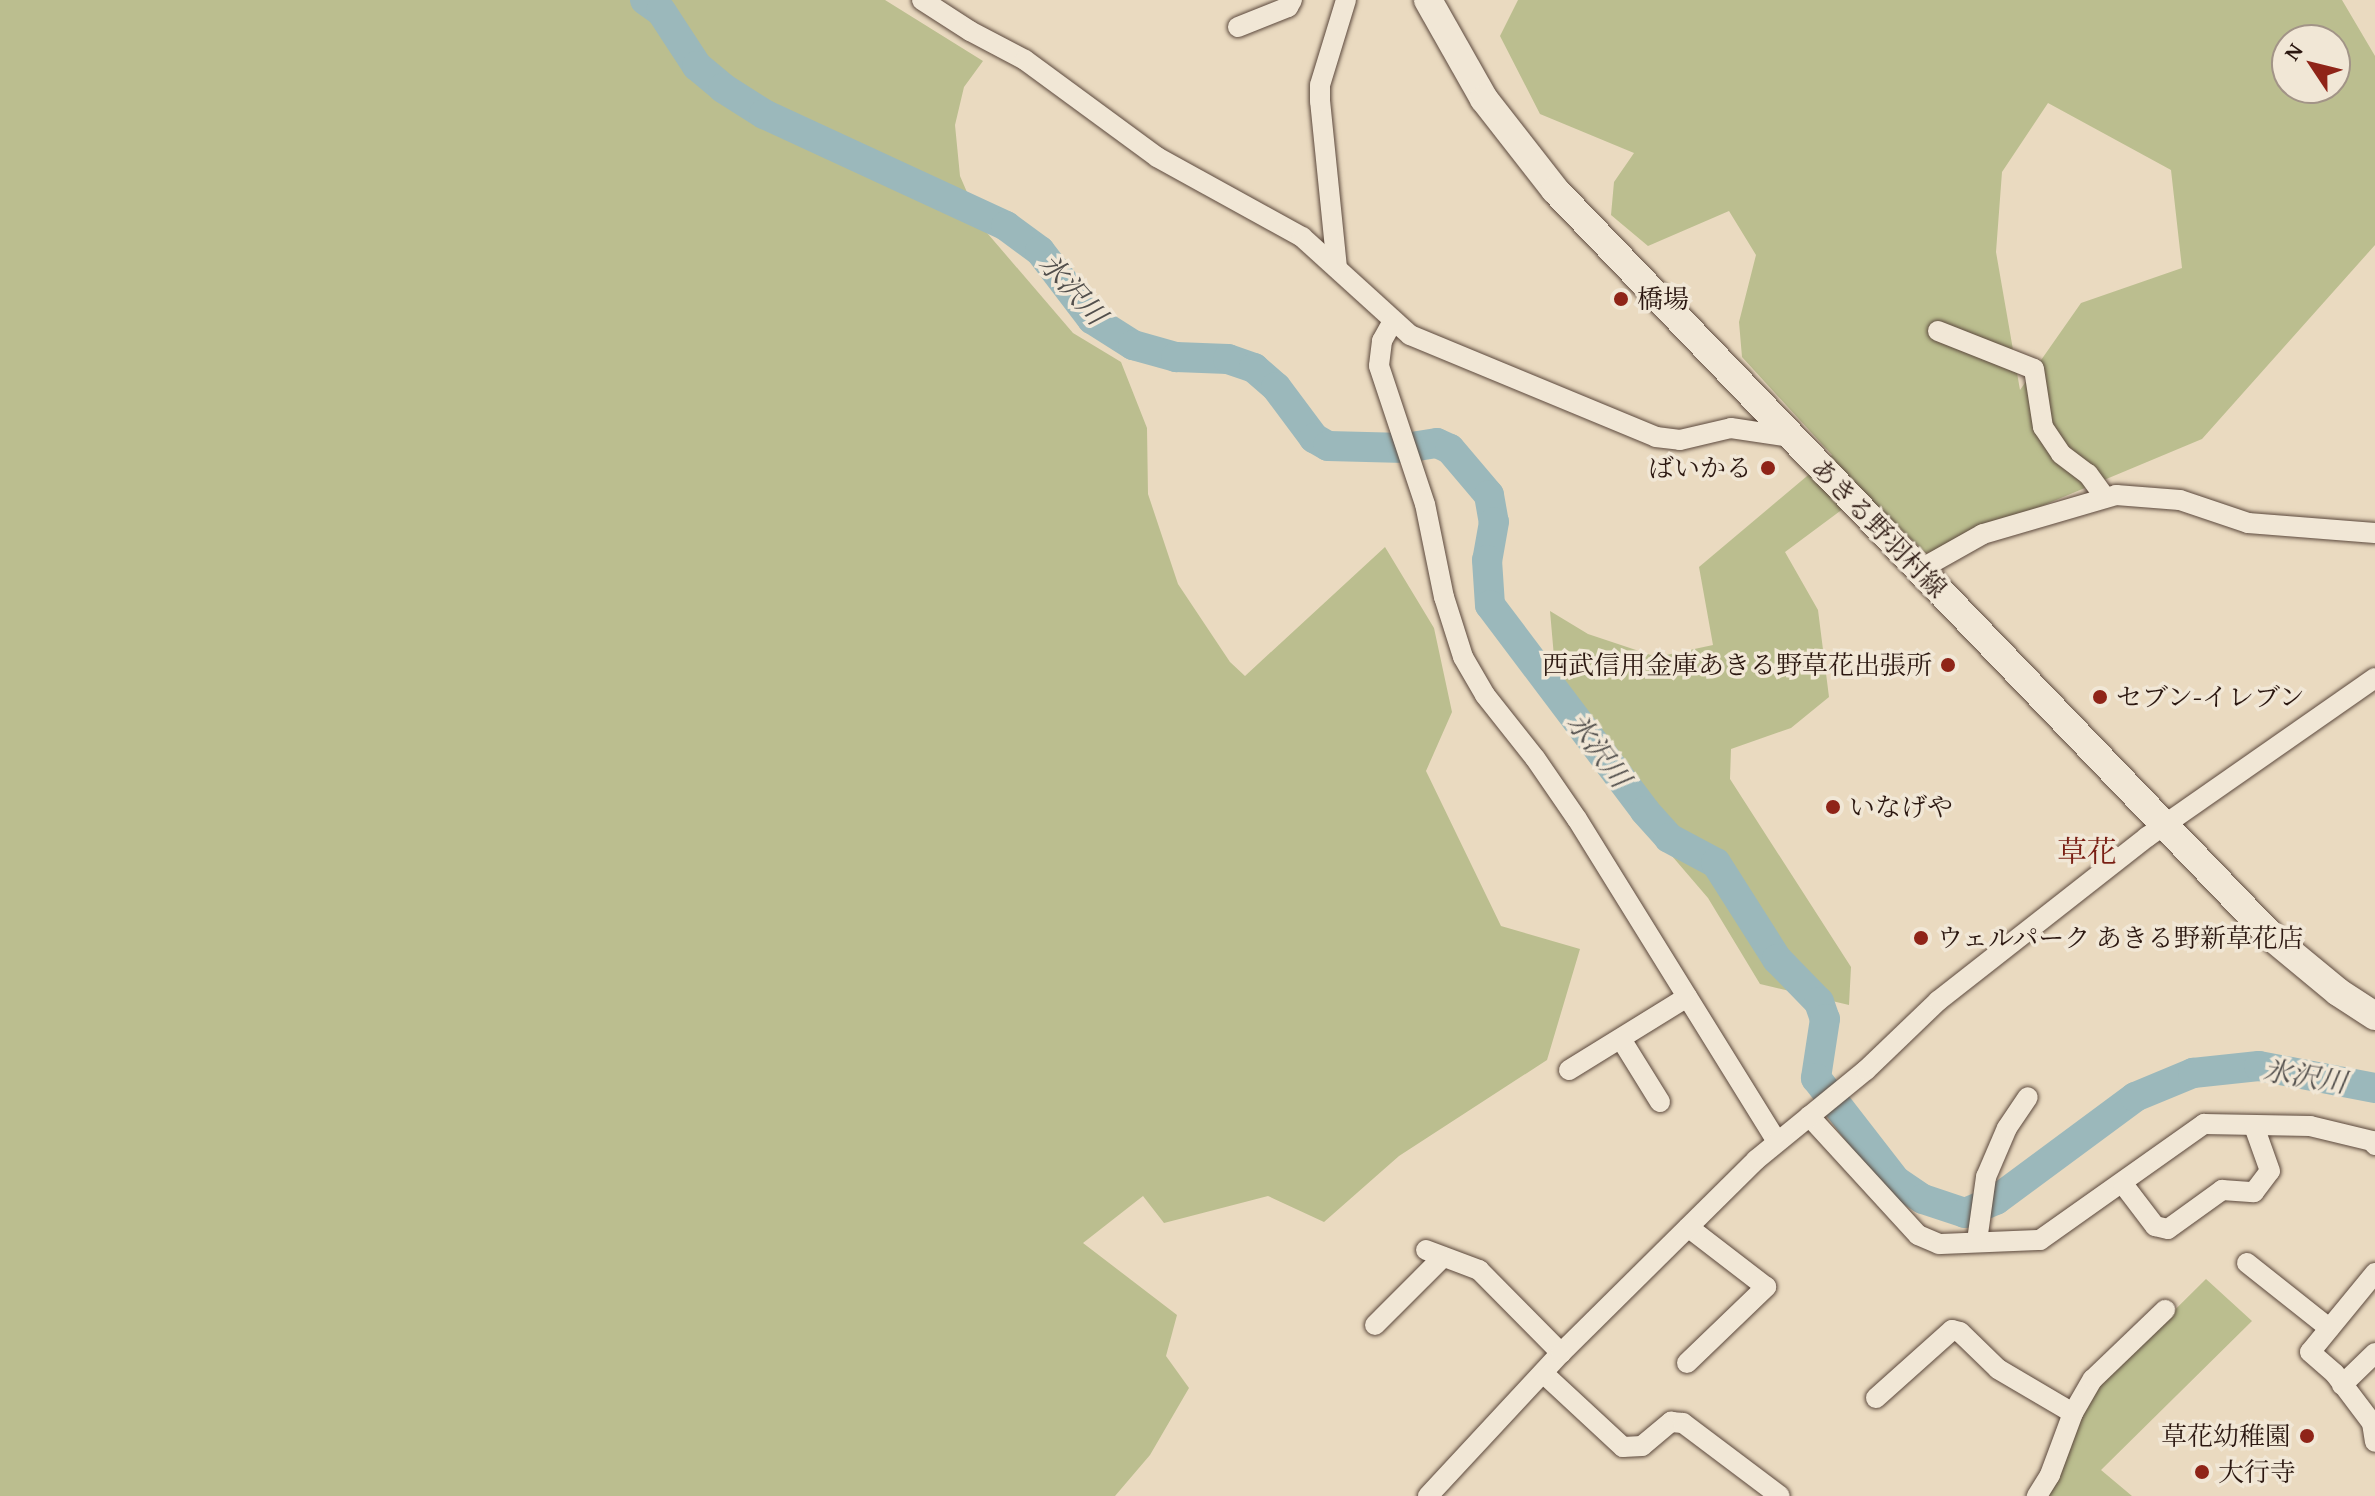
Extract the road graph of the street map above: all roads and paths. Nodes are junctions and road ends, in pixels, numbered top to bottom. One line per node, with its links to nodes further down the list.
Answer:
1 (922, 0): 6 (street)
2 (1292, 0): 5 (street)
3 (1346, 0): 6 (street)
4 (1428, 0): 9 (main road, あきる野羽村線)
5 (1238, 27)
6 (1337, 268): 7 (street)
7 (1393, 321): 9 (street); 15 (street)
8 (1938, 331): 10 (street)
9 (1791, 437): 12 (main road, あきる野羽村線)
10 (2105, 497): 11 (street); 12 (street)
11 (2375, 533)
12 (1919, 570): 14 (main road, あきる野羽村線)
13 (2375, 678): 14 (street)
14 (2163, 826): 16 (main road, あきる野羽村線); 21 (street)
15 (1687, 997): 17 (street); 23 (street)
16 (2375, 1016)
17 (1621, 1039): 18 (street); 20 (street)
18 (1569, 1070)
19 (2028, 1097): 27 (street)
20 (1660, 1102)
21 (1814, 1112): 23 (street); 27 (street)
22 (2254, 1126): 24 (street); 25 (street); 25 (street)
23 (1777, 1142): 26 (street)
24 (2375, 1145)
25 (2123, 1184): 27 (street)
26 (1688, 1227): 33 (street); 35 (street)
27 (1978, 1232)
28 (2247, 1263): 32 (street)
29 (2375, 1273): 32 (street)
30 (2165, 1310): 39 (street)
31 (1375, 1325): 33 (street)
32 (2329, 1328): 37 (street)
33 (1561, 1353): 36 (street)
34 (2375, 1353): 37 (street)
35 (1687, 1363)
36 (1543, 1373): 41 (street); 42 (street)
37 (2342, 1385): 40 (street)
38 (1876, 1398): 39 (street)
39 (2073, 1413): 43 (street)
40 (2375, 1442)
41 (1428, 1496)
42 (1780, 1496)
43 (2037, 1496)

